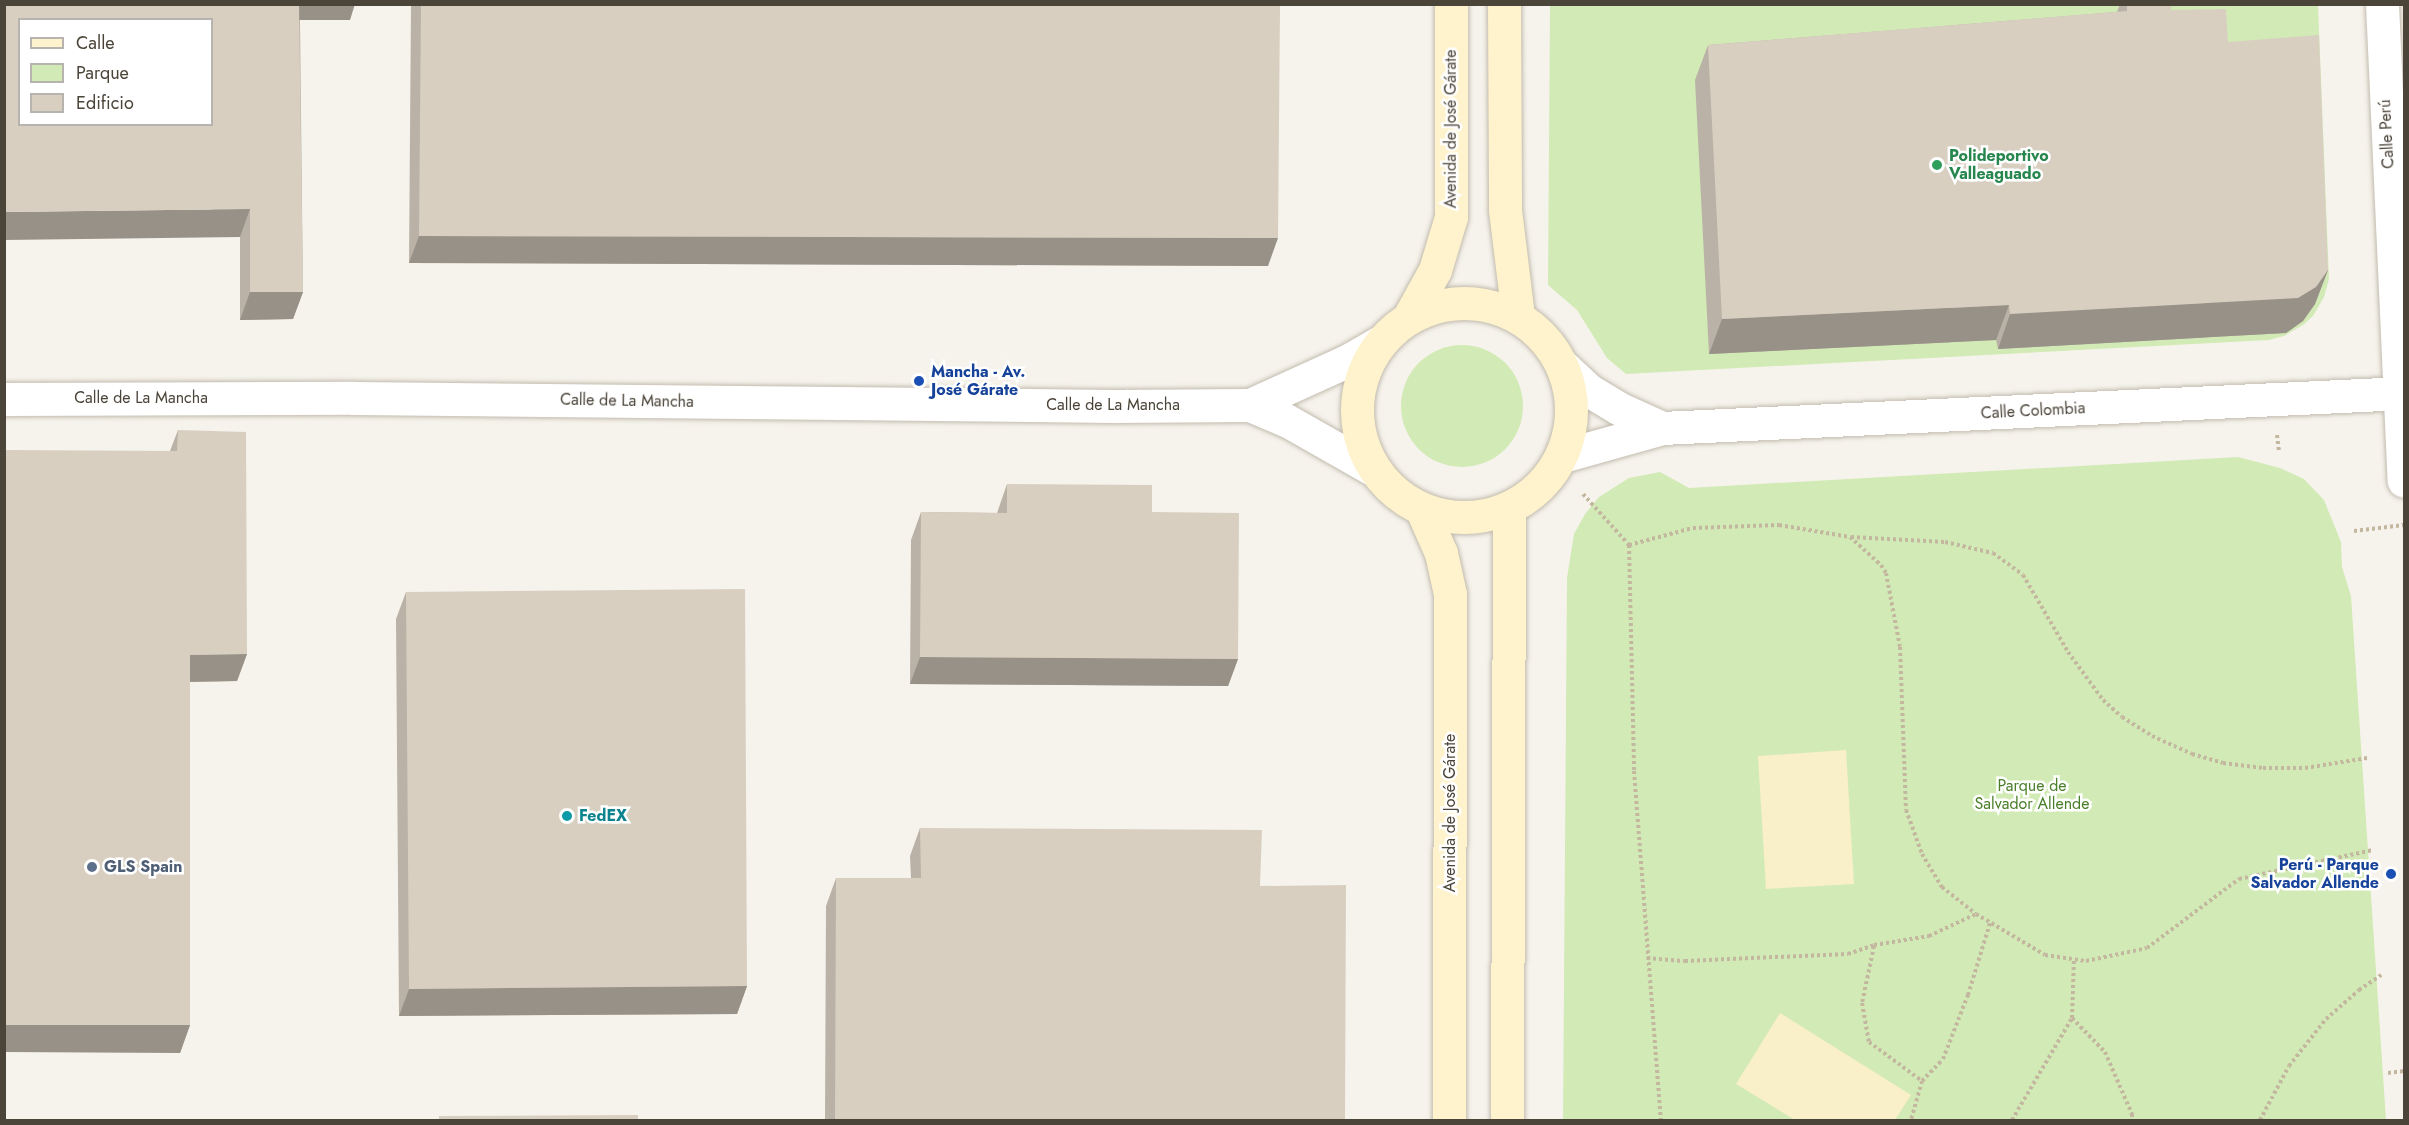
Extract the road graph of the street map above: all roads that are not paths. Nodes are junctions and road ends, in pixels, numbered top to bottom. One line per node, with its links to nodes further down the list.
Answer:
1 (1451, 4): 5 (main road, Avenida de José Gárate)
2 (1504, 4): 4 (main road)
3 (2382, 4): 8 (street, Calle Perú)
4 (1518, 316): 5 (main road); 7 (main road)
5 (1409, 317): 6 (main road)
6 (1382, 341): 10 (street, Calle de La Mancha); 13 (main road)
7 (1563, 366): 11 (street, Calle Colombia); 12 (main road)
8 (2402, 394): 11 (street, Calle Colombia); 14 (street, Calle Perú)
9 (4, 399): 10 (street, Calle de La Mancha)
10 (1250, 405): 13 (street, Calle de La Mancha)
11 (1662, 428): 12 (street, Calle Colombia)
12 (1562, 456): 15 (main road)
13 (1374, 470): 16 (main road)
14 (2404, 480)
15 (1509, 508): 16 (main road); 18 (main road)
16 (1422, 510): 17 (main road, Avenida de José Gárate)
17 (1449, 1120)
18 (1507, 1120)

